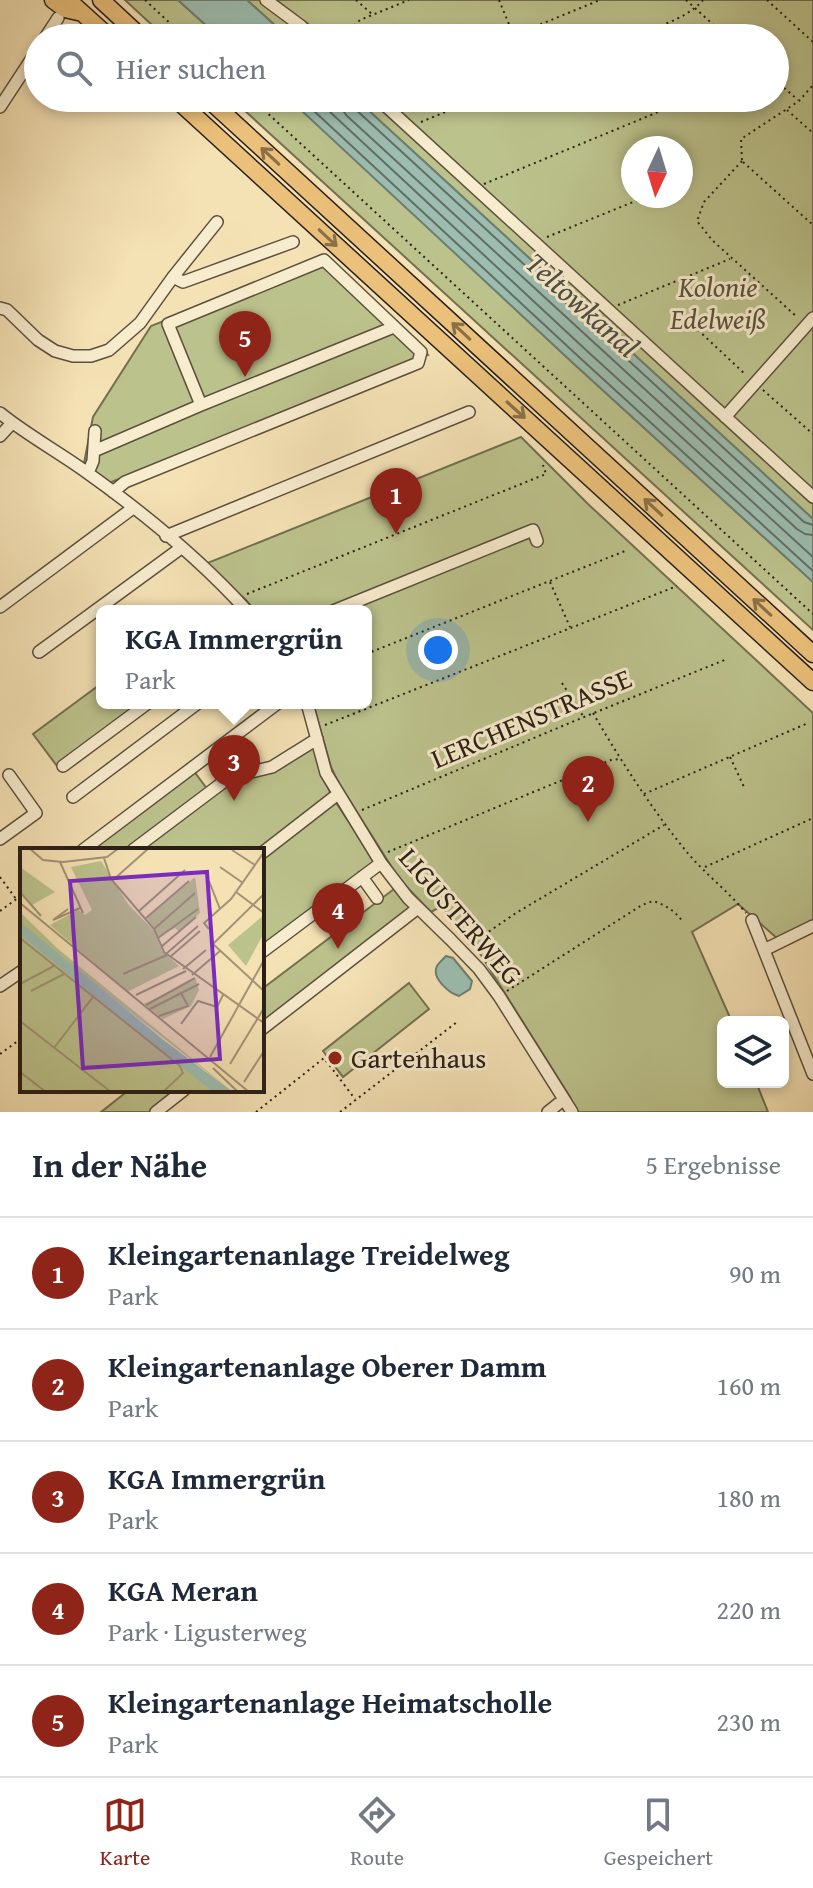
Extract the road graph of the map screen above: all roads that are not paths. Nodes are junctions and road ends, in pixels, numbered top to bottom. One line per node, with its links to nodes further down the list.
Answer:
1 (53, 0): 5 (highway)
2 (68, 0): 5 (highway)
3 (101, 0): 9 (highway)
4 (266, 0): 10 (street)
5 (83, 14): 8 (highway)
6 (58, 18): 7 (street)
7 (54, 24)
8 (94, 24)
9 (127, 24)
10 (298, 24)
11 (24, 70): 12 (street)
12 (0, 107)
13 (190, 112): 44 (highway, one-way to 44)
14 (222, 112): 43 (highway, one-way to 14)
15 (393, 112): 25 (street)
16 (217, 222): 18 (street)
17 (293, 242): 18 (street)
18 (173, 277): 19 (street)
19 (0, 308)
20 (810, 322): 25 (street)
21 (394, 327): 22 (street); 22 (street); 31 (street)
22 (201, 405): 29 (street)
23 (469, 412): 34 (street)
24 (0, 413): 26 (street)
25 (725, 417): 32 (street)
26 (12, 423): 28 (street); 30 (street)
27 (95, 431): 29 (street)
28 (0, 436)
29 (94, 451): 30 (street)
30 (88, 473): 31 (street)
31 (113, 492): 33 (street)
32 (813, 497)
33 (133, 508): 34 (street); 40 (street)
34 (166, 536): 36 (street)
35 (537, 541): 39 (street)
36 (181, 548): 37 (street); 38 (street)
37 (103, 605)
38 (242, 605)
39 (348, 605)
40 (0, 607)
41 (96, 610): 42 (street)
42 (39, 652)
43 (813, 654)
44 (813, 682)
45 (140, 709): 50 (street)
46 (190, 709): 53 (street)
47 (270, 709): 55 (street)
48 (309, 709): 49 (street, LIGUSTERWEG)
49 (316, 734): 52 (street, LIGUSTERWEG); 56 (street)
50 (63, 766)
51 (9, 775): 54 (street)
52 (338, 794): 57 (street); 58 (street, LIGUSTERWEG)
53 (73, 797)
54 (0, 839)
55 (86, 848)
56 (136, 848)
57 (264, 851)
58 (380, 860): 59 (street); 61 (street, LIGUSTERWEG)
59 (362, 877): 60 (street); 64 (street)
60 (377, 898)
61 (418, 908): 68 (street); 72 (street, LIGUSTERWEG)
62 (752, 920): 65 (street)
63 (813, 926): 65 (street)
64 (264, 950)
65 (764, 950): 69 (street)
66 (20, 972): 67 (street)
67 (0, 986)
68 (264, 1027)
69 (813, 1074)
70 (181, 1092): 71 (street)
71 (156, 1112)
72 (572, 1112)

